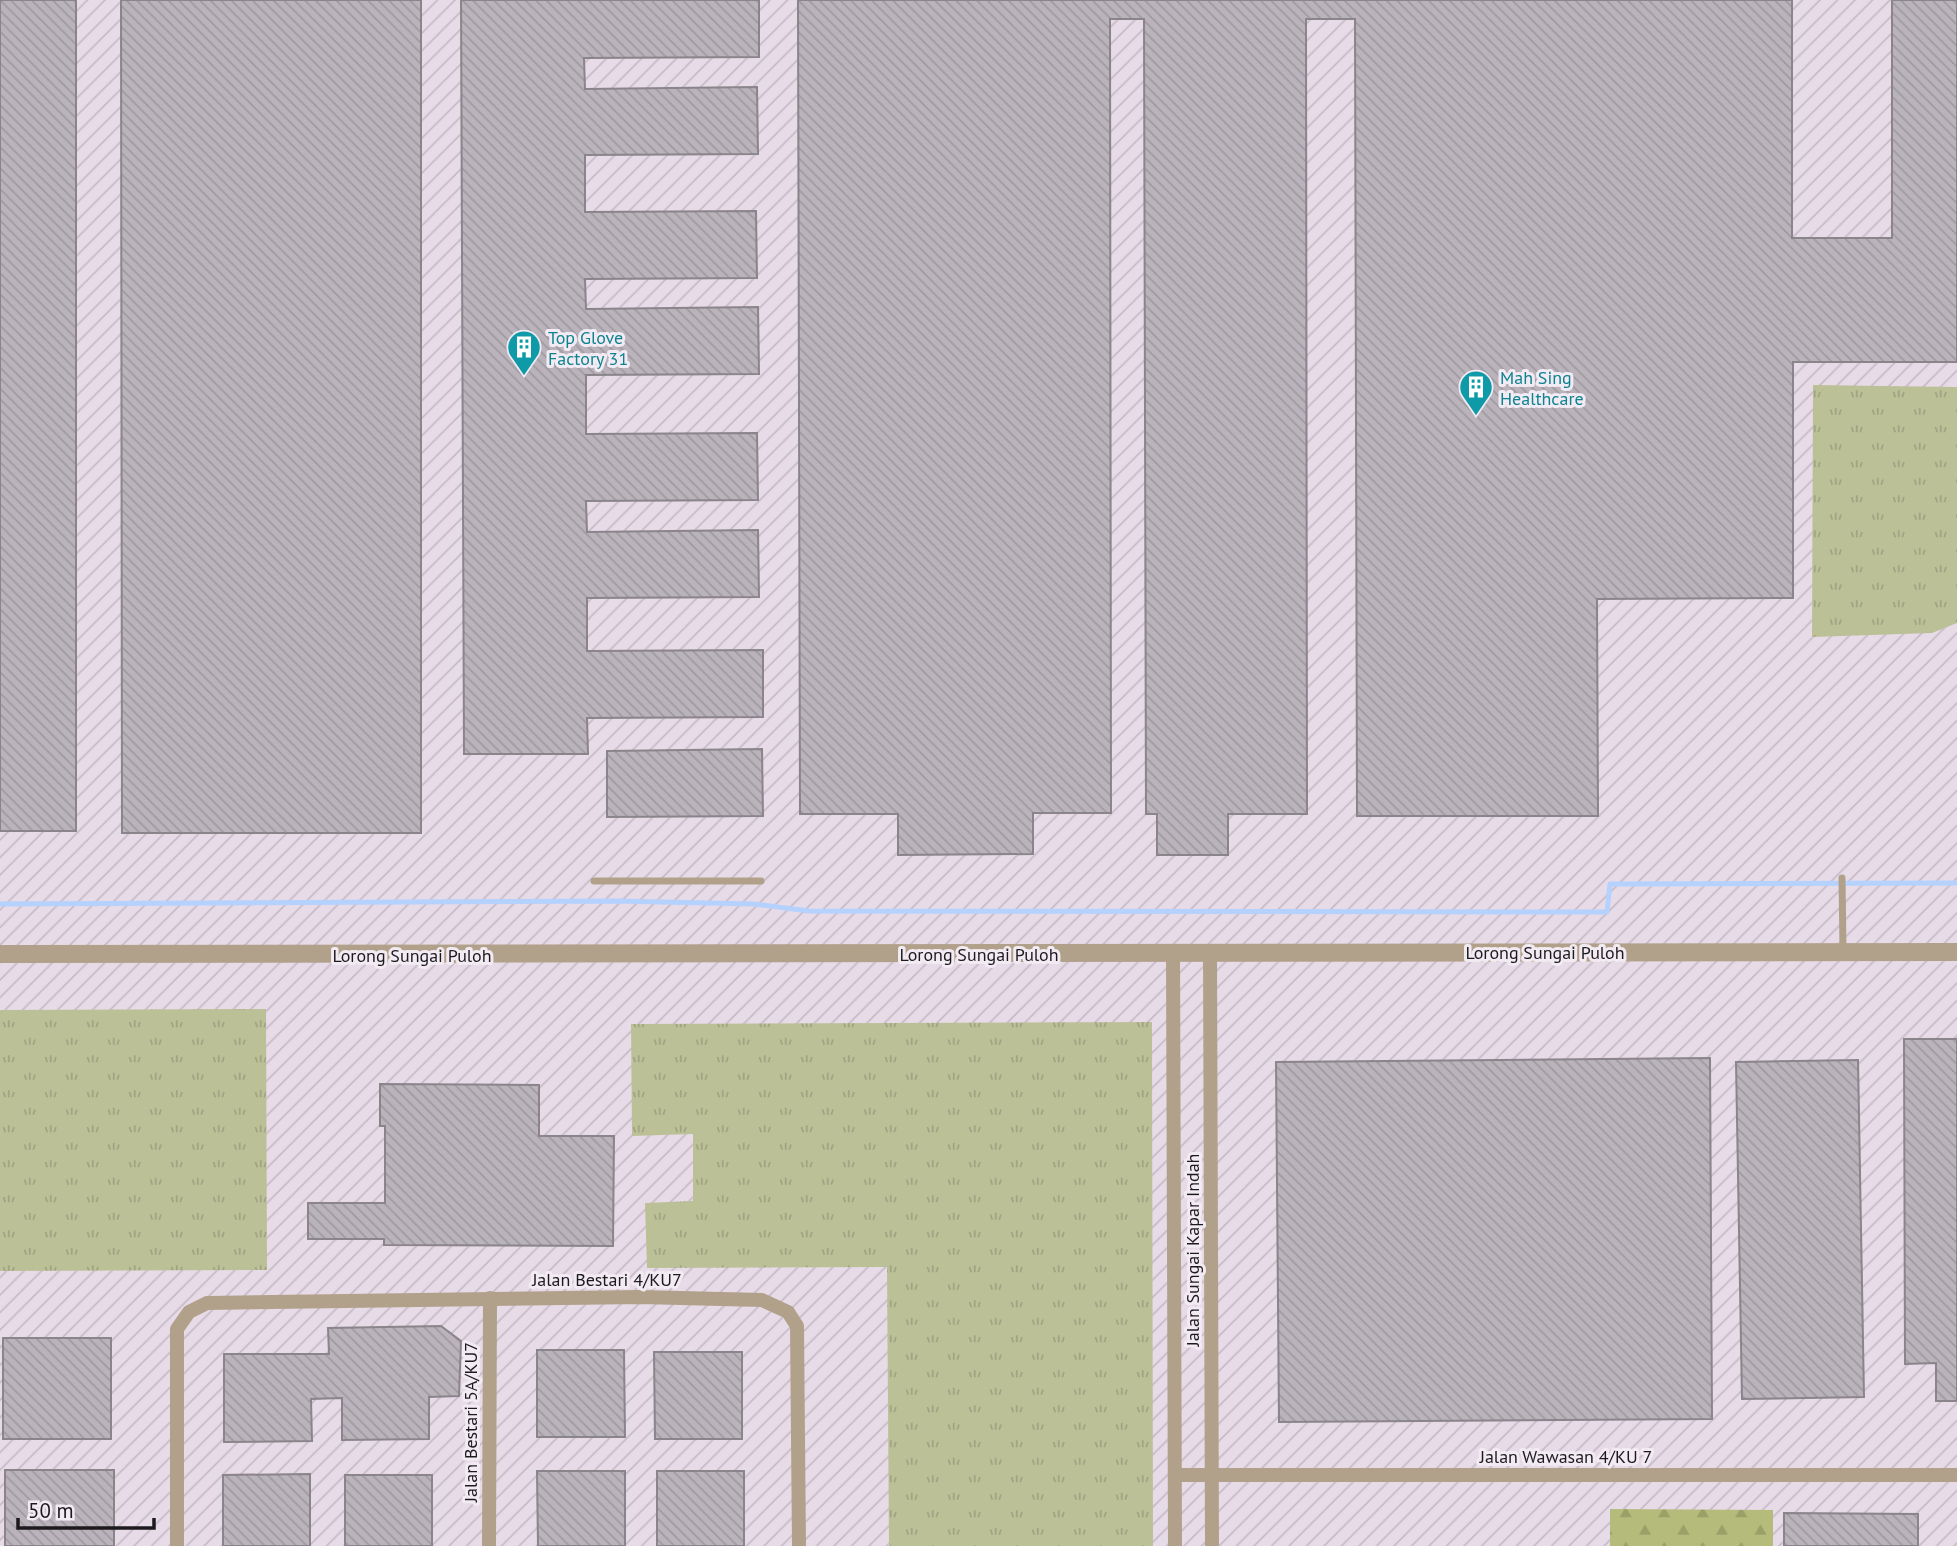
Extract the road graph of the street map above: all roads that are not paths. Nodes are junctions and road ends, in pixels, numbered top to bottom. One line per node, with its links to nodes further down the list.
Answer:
1 (1842, 878): 4 (lane)
2 (594, 881): 3 (lane)
3 (761, 881)
4 (1843, 951): 5 (street, Lorong Sungai Puloh); 7 (street, Lorong Sungai Puloh)
5 (1957, 952)
6 (1174, 953): 7 (street, Lorong Sungai Puloh); 8 (street, Lorong Sungai Puloh); 10 (street, Jalan Sungai Kapar Indah)
7 (1210, 953): 11 (street, Jalan Sungai Kapar Indah)
8 (0, 954)
9 (491, 1298): 13 (street, Jalan Bestari 4/KU7); 14 (street, Jalan Bestari 5A/KU7); 15 (street, Jalan Bestari 4/KU7)
10 (1175, 1475): 11 (street, Jalan Wawasan 4/KU 7); 16 (street, Jalan Sungai Kapar Indah)
11 (1212, 1475): 12 (street, Jalan Wawasan 4/KU 7); 17 (street, Jalan Sungai Kapar Indah)
12 (1957, 1475)
13 (177, 1546)
14 (489, 1546)
15 (799, 1546)
16 (1175, 1546)
17 (1212, 1546)

